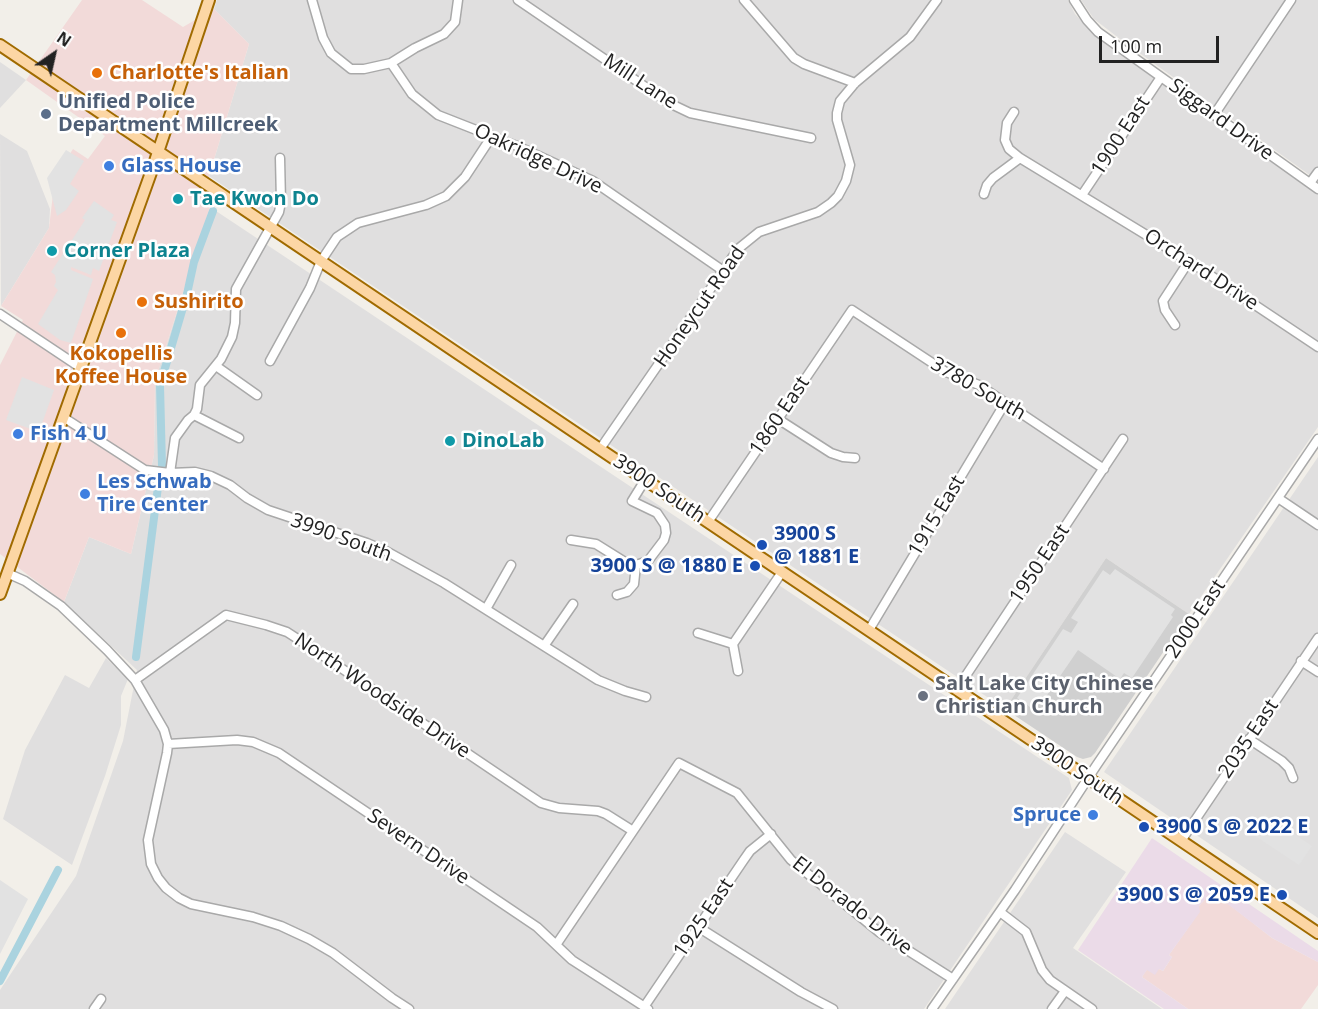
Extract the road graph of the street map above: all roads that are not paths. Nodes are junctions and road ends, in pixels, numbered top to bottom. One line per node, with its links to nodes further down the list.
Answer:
1 (209, 0): 17 (main road)
2 (312, 0): 10 (street)
3 (458, 0): 10 (street)
4 (518, 0): 16 (street, Mill Lane)
5 (744, 0): 12 (street)
6 (938, 0): 12 (street, Honeycut Road)
7 (1074, 0): 11 (street, Siggard Drive)
8 (1291, 0): 14 (street)
9 (0, 45): 17 (main road, 3900 South)
10 (391, 63): 15 (street, Oakridge Drive)
11 (1161, 77): 14 (street, Siggard Drive); 24 (street, 1900 East)
12 (855, 84): 28 (street, Honeycut Road)
13 (1014, 112): 19 (street)
14 (1214, 115): 21 (street, Siggard Drive)
15 (492, 136): 26 (street); 28 (street, Oakridge Drive)
16 (811, 138)
17 (157, 151): 25 (main road, 3900 South); 35 (main road)
18 (280, 158): 25 (street)
19 (1020, 158): 23 (street); 24 (street, Orchard Drive)
20 (1318, 172): 21 (street)
21 (1310, 183): 22 (street, Siggard Drive)
22 (1318, 189)
23 (984, 194)
24 (1082, 195): 27 (street, Orchard Drive)
25 (271, 227): 26 (main road, 3900 South); 34 (street)
26 (321, 261): 33 (street); 44 (main road, 3900 South)
27 (1189, 261): 31 (street); 32 (street, Orchard Drive)
28 (722, 270): 44 (street, Honeycut Road)
29 (852, 310): 37 (street, 3780 South); 40 (street, 1860 East)
30 (0, 314): 35 (street)
31 (1175, 325)
32 (1318, 347)
33 (270, 361)
34 (216, 366): 36 (street); 38 (street)
35 (81, 368): 39 (main road)
36 (257, 395)
37 (1005, 403): 46 (street, 3780 South); 61 (street, 1915 East)
38 (195, 415): 41 (street); 47 (street)
39 (63, 417): 47 (street, 3990 South); 56 (main road)
40 (778, 419): 45 (street); 50 (street, 1860 East)
41 (239, 438)
42 (1318, 439): 49 (street, 2000 East)
43 (1123, 440): 46 (street, 1950 East)
44 (600, 449): 48 (main road, 3900 South)
45 (855, 458)
46 (1104, 469): 70 (street, 1950 East)
47 (170, 473): 60 (street, 3990 South)
48 (645, 480): 50 (main road, 3900 South); 54 (street)
49 (1278, 498): 51 (street); 74 (street, 2000 East)
50 (708, 522): 55 (main road, 3900 South)
51 (1318, 525)
52 (571, 540): 54 (street)
53 (511, 565): 60 (street)
54 (636, 565): 58 (street)
55 (782, 572): 61 (main road, 3900 South); 64 (street)
56 (7, 573): 57 (main road); 69 (street)
57 (0, 594)
58 (617, 595)
59 (573, 604): 65 (street)
60 (486, 609): 65 (street, 3990 South)
61 (869, 630): 70 (main road, 3900 South)
62 (698, 633): 64 (street)
63 (1318, 638): 66 (street, 2035 East)
64 (733, 644): 67 (street)
65 (544, 646): 71 (street, 3990 South)
66 (1301, 661): 68 (street); 72 (street, 2035 East)
67 (738, 671)
68 (1318, 672)
69 (135, 680): 73 (street); 76 (street, North Woodside Drive)
70 (957, 690): 74 (main road, 3900 South)
71 (646, 697)
72 (1249, 739): 75 (street); 78 (street, 2035 East)
73 (168, 744): 82 (street, Severn Drive); 88 (street)
74 (1088, 778): 78 (main road, 3900 South); 79 (street, 2000 East)
75 (1293, 778)
76 (633, 831): 77 (street, El Dorado Drive); 82 (street, El Dorado Drive)
77 (771, 834): 80 (street, 1925 East); 83 (street, El Dorado Drive)
78 (1181, 841): 81 (main road, 3900 South)
79 (1000, 912): 83 (street, 2000 East); 84 (street)
80 (698, 927): 86 (street, 1925 East); 89 (street)
81 (1318, 933)
82 (556, 945): 86 (street, Severn Drive)
83 (952, 979): 90 (street, 2000 East)
84 (1065, 991): 91 (street); 92 (street)
85 (101, 999): 87 (street)
86 (646, 1008)
87 (94, 1009)
88 (409, 1009)
89 (833, 1009)
90 (932, 1009)
91 (1052, 1009)
92 (1092, 1009)

